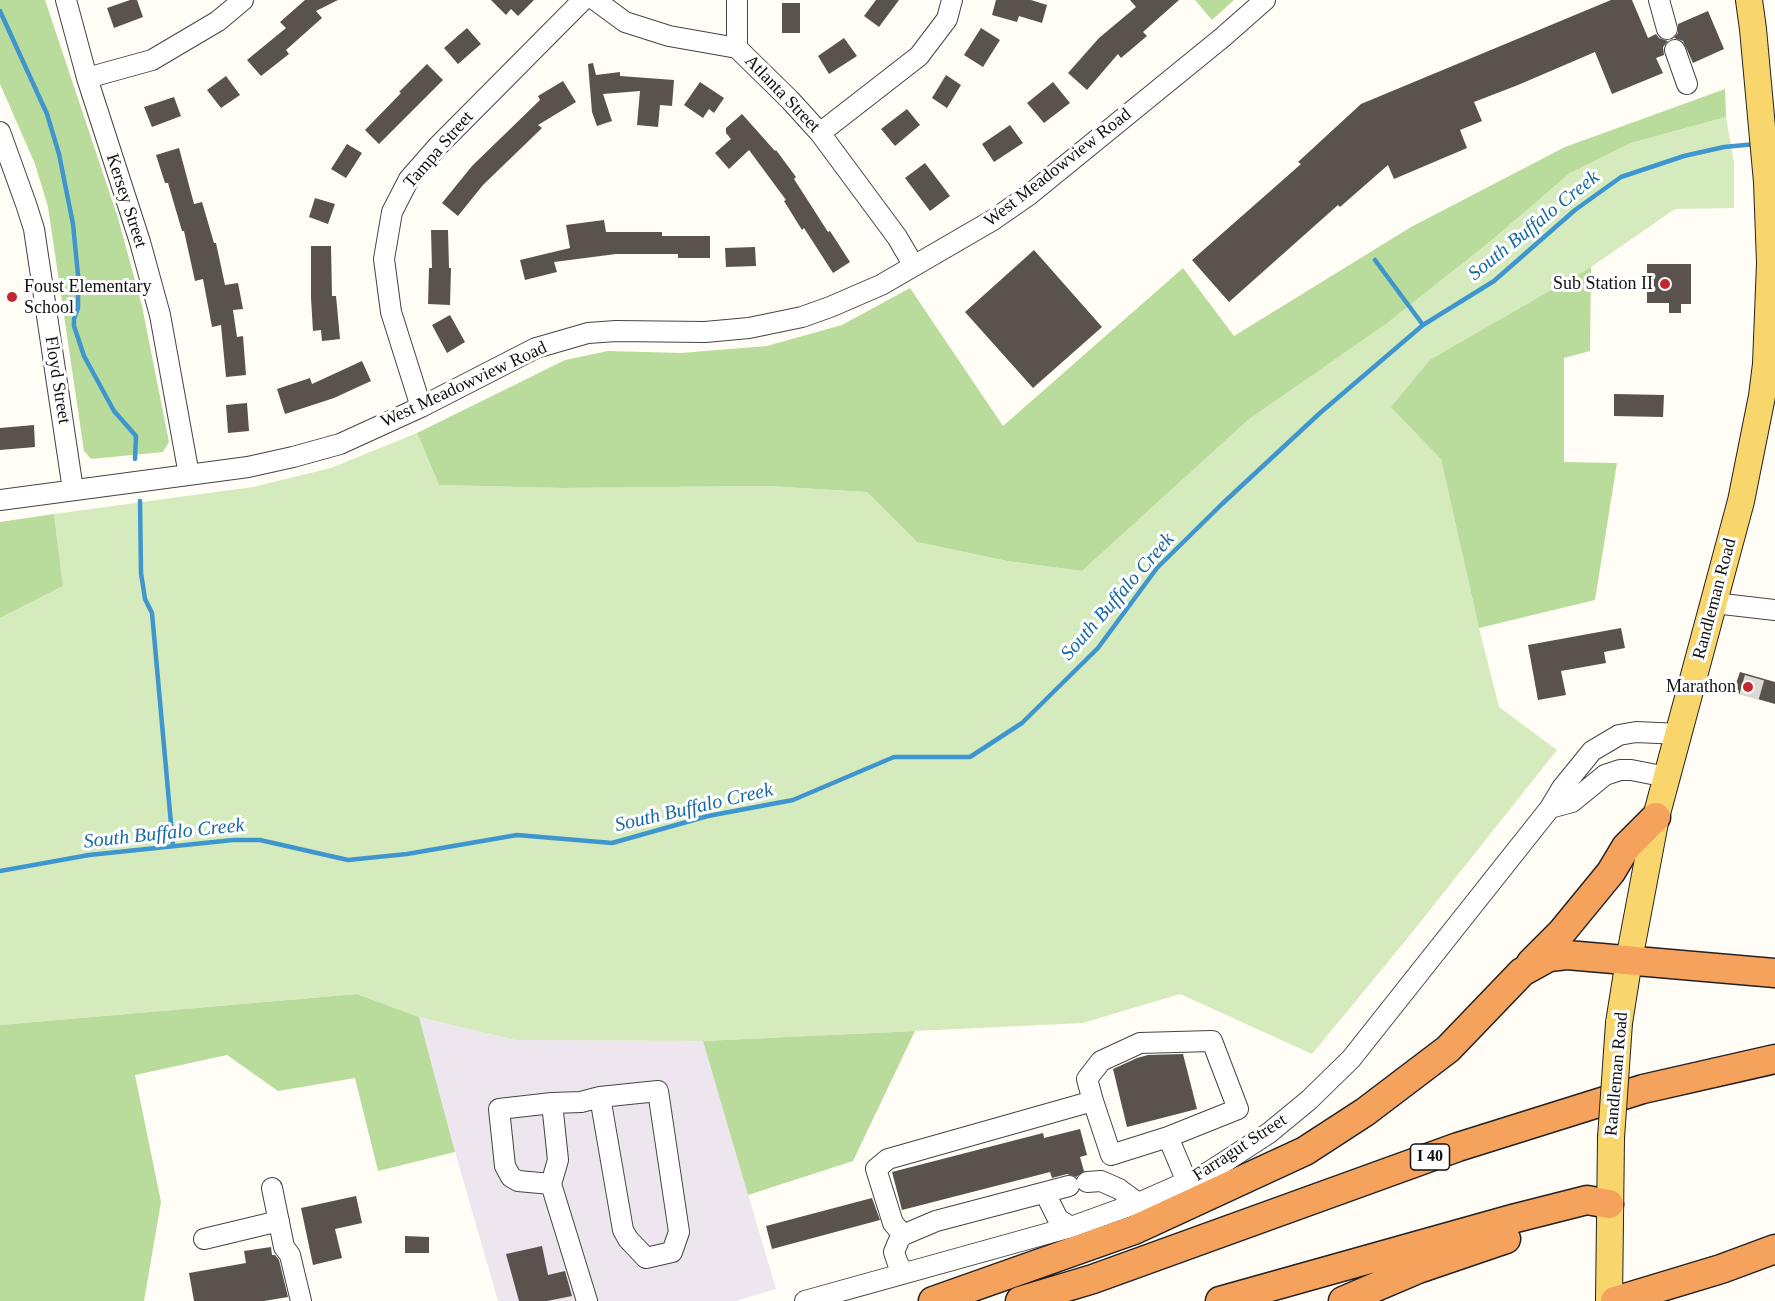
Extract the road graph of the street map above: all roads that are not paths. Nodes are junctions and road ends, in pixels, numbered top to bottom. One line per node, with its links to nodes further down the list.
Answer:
1 (66, 0): 13 (street, Kersey Street)
2 (243, 0): 13 (street)
3 (583, 0): 19 (street, Tampa Street)
4 (595, 0): 11 (street, Atlanta Street)
5 (737, 0): 11 (street)
6 (952, 0): 16 (street)
7 (1265, 0): 17 (street, West Meadowview Road)
8 (1659, 0): 10 (street)
9 (1749, 0): 18 (main road, Randleman Road)
10 (1667, 29)
11 (737, 48): 16 (street, Atlanta Street)
12 (1674, 50): 14 (street)
13 (87, 78): 20 (street, Kersey Street)
14 (1688, 84)
15 (0, 132): 21 (street, Floyd Street)
16 (820, 133): 17 (street, Atlanta Street)
17 (914, 266): 19 (street, West Meadowview Road)
18 (1768, 406): 23 (main road, Randleman Road)
19 (421, 407): 20 (street, West Meadowview Road)
20 (189, 475): 21 (street, West Meadowview Road)
21 (74, 490): 22 (street, West Meadowview Road)
22 (0, 500)
23 (1714, 603): 24 (street); 25 (main road, Randleman Road)
24 (1775, 610)
25 (1680, 734): 26 (main road, Randleman Road); 27 (street, Farragut Street)
26 (1667, 777): 27 (street); 28 (main road, Randleman Road)
27 (1550, 808): 37 (street, Farragut Street)
28 (1656, 817): 29 (main road, Randleman Road); 30 (highway)
29 (1629, 960): 30 (highway); 31 (highway); 42 (main road, Randleman Road, bridge)
30 (1522, 972): 53 (highway)
31 (1775, 973)
32 (1775, 1059): 49 (highway, I 40)
33 (600, 1097): 33 (street); 35 (street)
34 (1093, 1101): 36 (street); 36 (street); 45 (street)
35 (552, 1103): 38 (street); 38 (street)
36 (1168, 1137): 37 (street)
37 (1186, 1182): 41 (street, Farragut Street)
38 (551, 1184): 51 (street)
39 (272, 1188): 43 (street)
40 (1045, 1193): 41 (street); 44 (street); 45 (street)
41 (1138, 1203): 44 (street, Farragut Street)
42 (1609, 1204): 56 (highway); 57 (highway); 58 (main road, Randleman Road)
43 (279, 1221): 46 (street); 50 (street)
44 (1071, 1227): 48 (street, Farragut Street)
45 (903, 1235): 48 (street)
46 (204, 1239)
47 (1775, 1249): 59 (highway)
48 (905, 1273): 52 (street, Farragut Street)
49 (1093, 1279): 54 (highway, I 40); 55 (highway)
50 (301, 1301)
51 (587, 1301)
52 (805, 1301)
53 (933, 1301)
54 (1020, 1301)
55 (1050, 1301)
56 (1220, 1301)
57 (1343, 1301)
58 (1609, 1301)
59 (1615, 1301)

